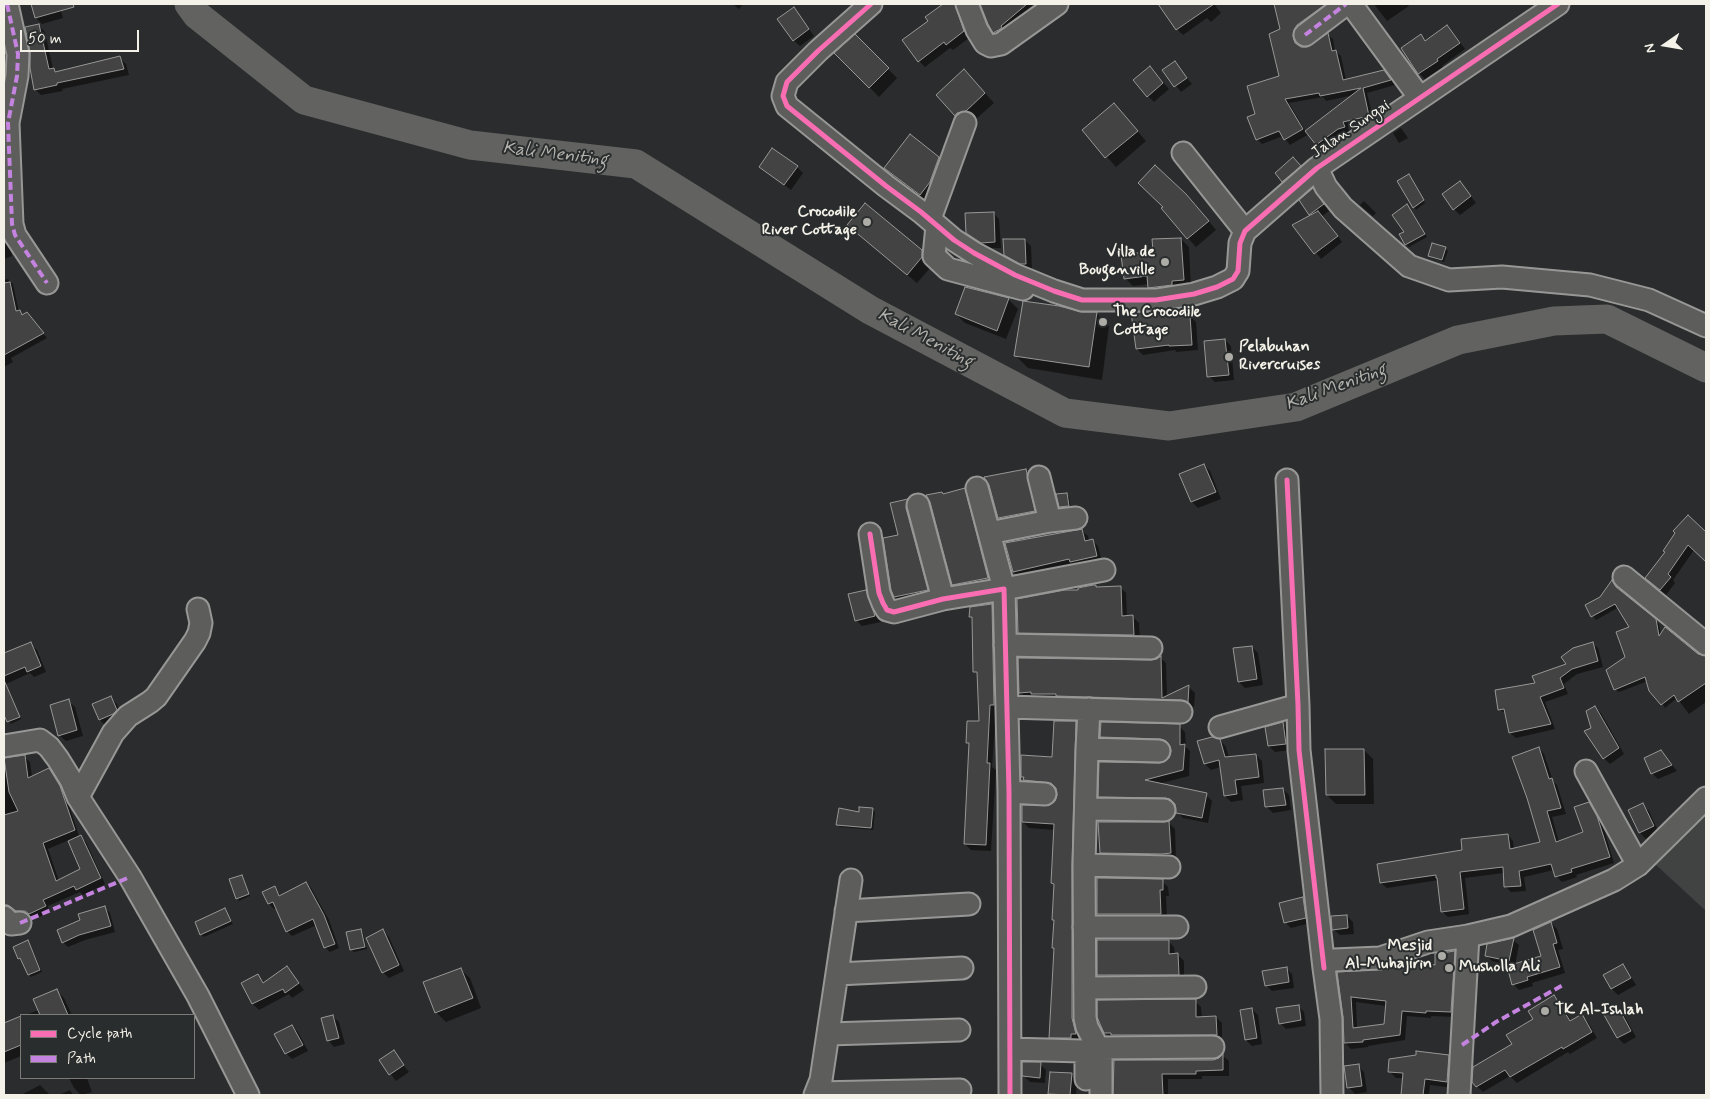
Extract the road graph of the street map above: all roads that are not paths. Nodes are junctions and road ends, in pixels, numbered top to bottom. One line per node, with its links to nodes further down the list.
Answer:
1 (7, 4): 15 (street)
2 (870, 4): 13 (street)
3 (967, 4): 4 (street)
4 (1057, 4)
5 (1346, 4): 8 (street)
6 (1351, 4): 9 (street)
7 (1558, 4): 9 (street, Jalan Sungai)
8 (1305, 35)
9 (1420, 98): 12 (street, Jalan Sungai)
10 (965, 123): 13 (street)
11 (1183, 153): 14 (street)
12 (1317, 168): 14 (street, Jalan Sungai); 17 (street)
13 (934, 222): 14 (street); 16 (street)
14 (1245, 231)
15 (47, 283)
16 (1032, 292)
17 (1706, 326)
18 (1039, 477): 23 (street)
19 (1287, 480): 34 (street)
20 (976, 488): 24 (street)
21 (918, 505): 29 (street)
22 (1076, 518): 23 (street)
23 (1050, 521): 24 (street)
24 (989, 533): 28 (street)
25 (870, 534): 29 (street)
26 (1104, 570): 28 (street)
27 (1624, 577): 31 (street)
28 (1004, 589): 29 (street); 32 (street)
29 (943, 600)
30 (198, 609): 45 (street)
31 (1706, 644)
32 (1005, 645): 33 (street); 35 (street)
33 (1151, 648)
34 (1298, 704): 38 (street); 59 (street)
35 (1007, 707): 36 (street); 43 (street)
36 (1089, 709): 37 (street); 40 (street)
37 (1181, 712)
38 (1220, 727)
39 (4, 746): 45 (street)
40 (1087, 749): 41 (street); 47 (street)
41 (1159, 751)
42 (1586, 771): 50 (street)
43 (1009, 792): 44 (street); 67 (street)
44 (1045, 794)
45 (78, 797): 70 (street)
46 (1706, 798): 50 (street)
47 (1086, 809): 48 (street); 49 (street)
48 (1164, 810)
49 (1084, 865): 51 (street); 55 (street)
50 (1638, 865): 57 (street)
51 (1169, 867)
52 (851, 880): 54 (street)
53 (969, 904): 54 (street)
54 (846, 911): 60 (street)
55 (1084, 927): 56 (street); 62 (street)
56 (1176, 927)
57 (1468, 936): 59 (street); 75 (street)
58 (962, 968): 60 (street)
59 (1324, 968): 74 (street)
60 (837, 974): 64 (street)
61 (1196, 987): 62 (street)
62 (1086, 988): 65 (street)
63 (959, 1030): 64 (street)
64 (828, 1034): 69 (street)
65 (1098, 1048): 66 (street); 73 (street)
66 (1213, 1048)
67 (1010, 1049): 71 (street); 72 (street)
68 (960, 1090): 69 (street)
69 (816, 1094)
70 (248, 1095)
71 (1010, 1095)
72 (1087, 1095)
73 (1100, 1095)
74 (1332, 1095)
75 (1459, 1095)

